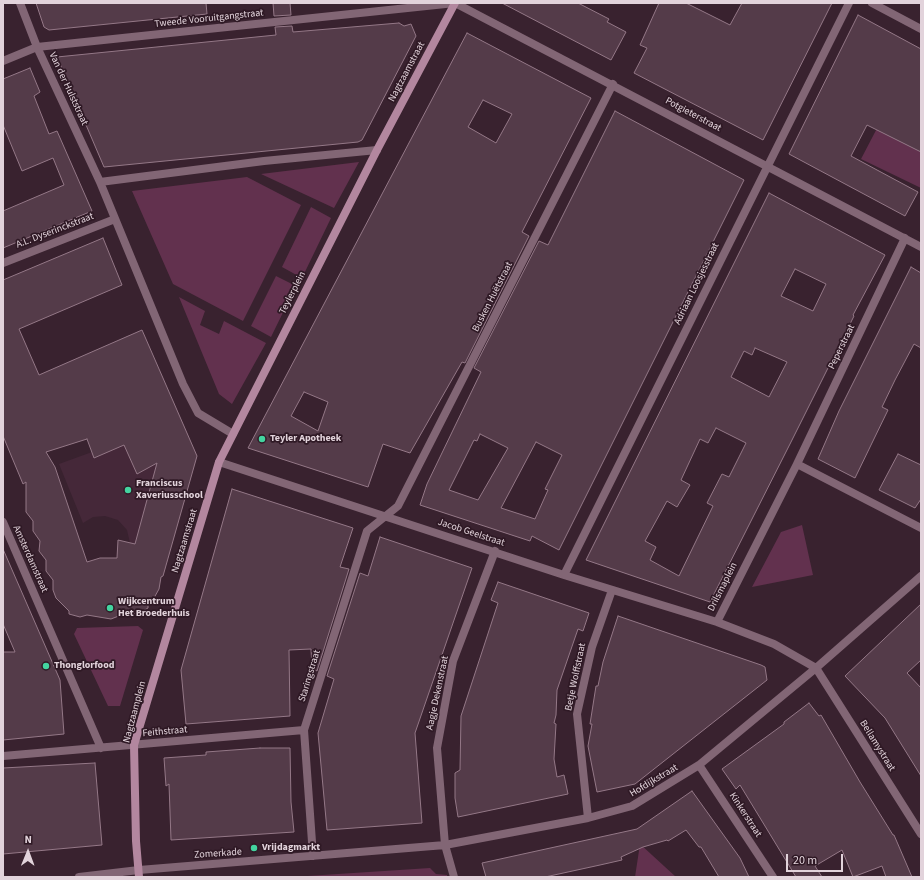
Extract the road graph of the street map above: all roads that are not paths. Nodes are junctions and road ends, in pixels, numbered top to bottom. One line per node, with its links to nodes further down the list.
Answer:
1 (20, 3): 6 (street, Van der Hulststraat)
2 (455, 3): 6 (street, Tweede Vooruitgangstraat); 8 (street, Potgieterstraat); 9 (street, Nagtzaamstraat)
3 (849, 3): 10 (street, Adriaan Loosjesstraat)
4 (872, 3): 5 (street)
5 (921, 29)
6 (37, 47): 7 (street, Tweede Vooruitgangstraat); 11 (street, Van der Hulststraat)
7 (3, 61)
8 (613, 84): 10 (street, Potgieterstraat); 19 (street, Busken Huëtstraat)
9 (377, 150): 11 (street); 16 (street, Teylerplein)
10 (766, 166): 13 (street, Potgieterstraat); 23 (street, Adriaan Loosjesstraat)
11 (100, 182): 12 (street)
12 (115, 219): 15 (street, A.L. Dyserinckstraat); 16 (street)
13 (905, 238): 14 (street, Potgieterstraat); 18 (street, Peperstraat)
14 (921, 247)
15 (3, 263)
16 (233, 434): 17 (street, Nagtzaamstraat)
17 (219, 462): 19 (street, Jacob Geelstraat); 25 (street, Nagtzaamstraat)
18 (797, 464): 21 (street); 27 (street, Drilsmaplein)
19 (386, 516): 22 (street, Jacob Geelstraat); 29 (street, Staringstraat)
20 (3, 522): 31 (street, Amsterdamstraat)
21 (921, 528)
22 (495, 552): 23 (street, Jacob Geelstraat); 36 (street, Aagje Dekenstraat)
23 (564, 575): 26 (street, Jacob Geelstraat)
24 (921, 576): 28 (street)
25 (181, 588): 30 (street, Nagtzaamplein)
26 (612, 590): 27 (street, Jacob Geelstraat); 34 (street, Betje Wolffstraat)
27 (717, 622): 28 (street, Drilsmaplein)
28 (816, 668): 33 (street, Hofdijkstraat); 35 (street, Bellamystraat)
29 (304, 730): 30 (street, Feithstraat); 37 (street, Staringstraat)
30 (134, 745): 31 (street, Feithstraat); 38 (street, Nagtzaamplein)
31 (102, 748): 32 (street, Feithstraat)
32 (3, 756)
33 (699, 764): 34 (street, Hofdijkstraat); 41 (street, Kinkerstraat)
34 (588, 818): 36 (street, Hofdijkstraat)
35 (921, 834)
36 (445, 845): 37 (street, Zomerkade); 40 (street)
37 (313, 856): 38 (street, Zomerkade)
38 (139, 873): 39 (street, Zomerkade)
39 (79, 877)
40 (454, 877)
41 (773, 877)

